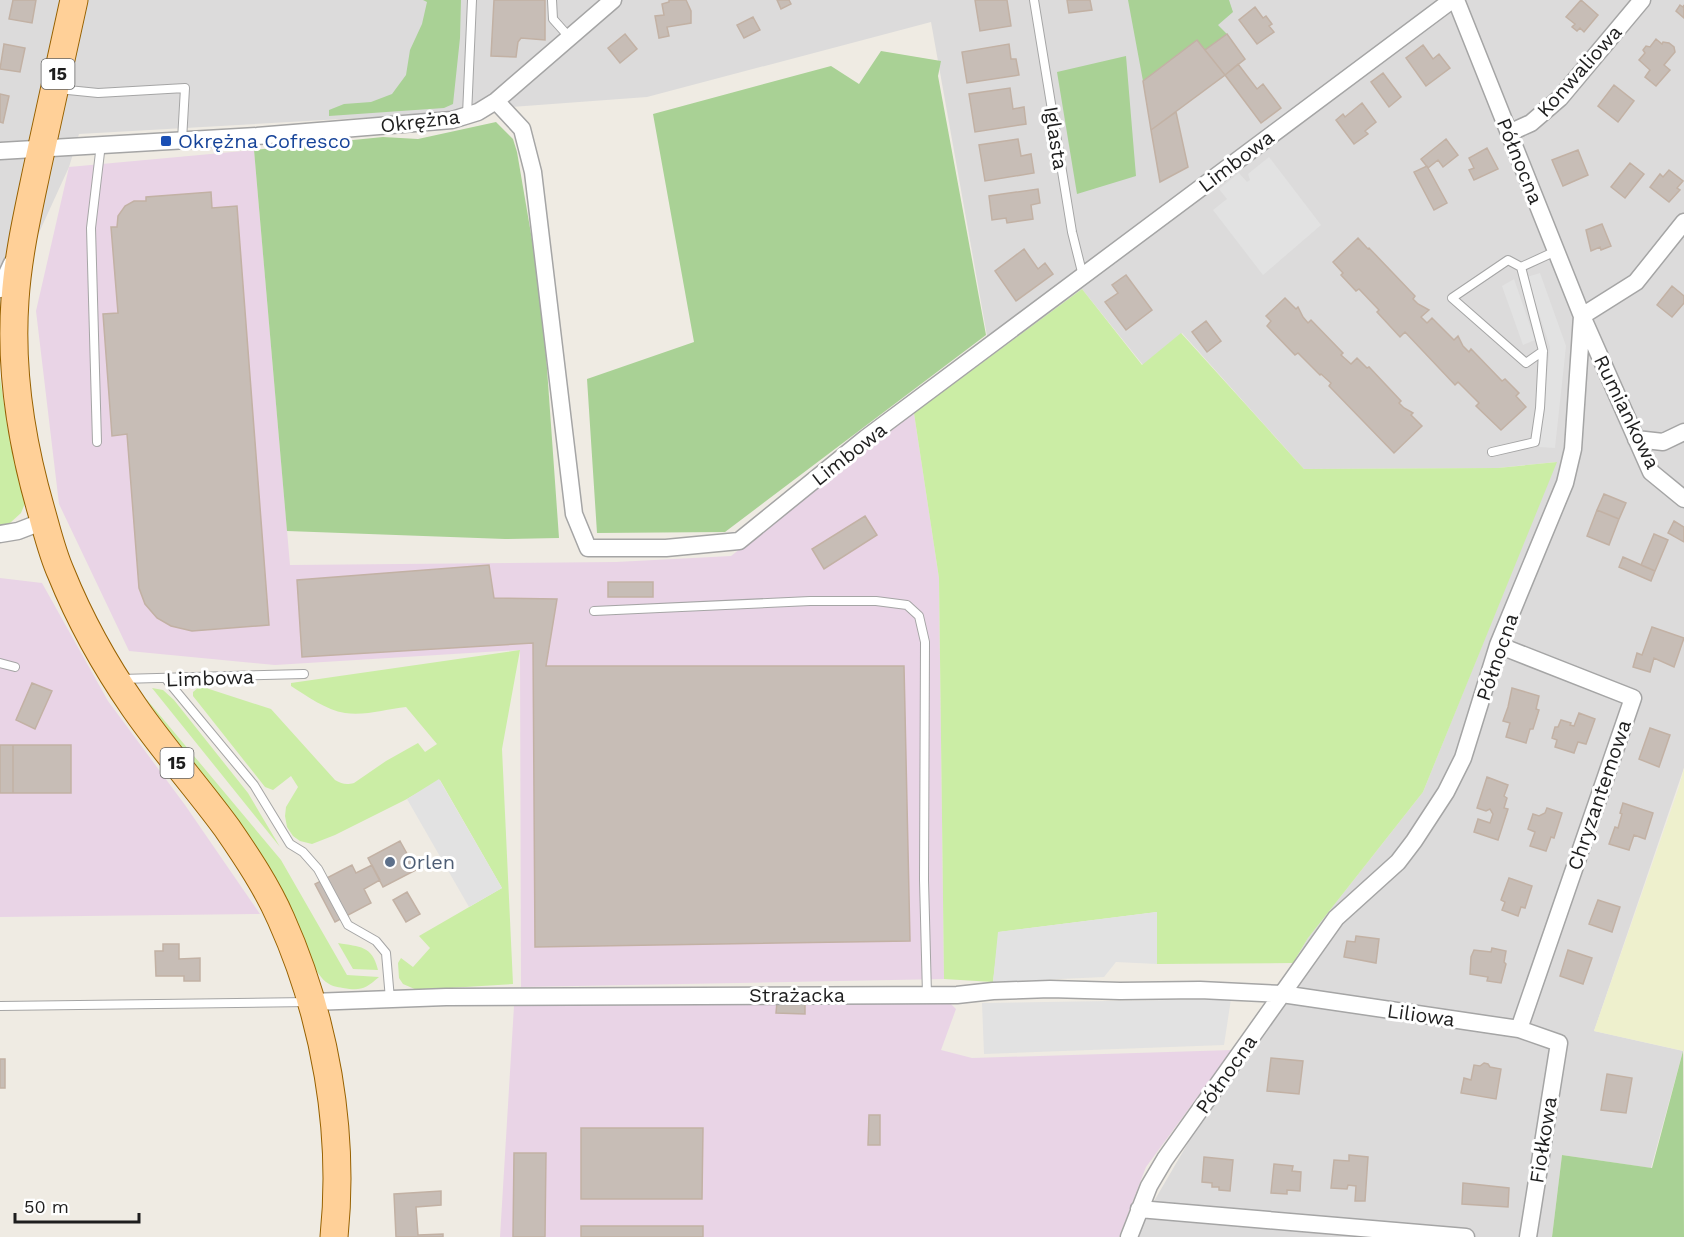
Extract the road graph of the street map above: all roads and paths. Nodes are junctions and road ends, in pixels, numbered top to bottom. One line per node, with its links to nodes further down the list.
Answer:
1 (74, 0): 9 (main road, 15)
2 (472, 0): 11 (lane)
3 (552, 0): 8 (lane)
4 (613, 0): 8 (street, Okrężna)
5 (1034, 0): 21 (lane, Iglasta)
6 (1454, 0): 12 (street, Północna); 21 (street, Limbowa)
7 (1642, 0): 12 (street, Konwaliowa)
8 (570, 38): 10 (street, Okrężna)
9 (55, 88): 13 (lane); 15 (main road, 15)
10 (496, 101): 11 (street, Okrężna); 21 (street, Limbowa)
11 (467, 115): 13 (street, Okrężna)
12 (1509, 133): 19 (street, Północna)
13 (182, 140): 14 (street, Okrężna)
14 (101, 144): 15 (street, Okrężna); 27 (lane)
15 (42, 148): 16 (street, Okrężna); 18 (main road, 15)
16 (0, 151)
17 (1684, 222): 23 (street)
18 (22, 241): 22 (street); 30 (main road, 15)
19 (1556, 251): 20 (lane); 23 (street, Północna)
20 (1521, 267): 24 (lane); 24 (lane)
21 (1083, 276)
22 (0, 290)
23 (1582, 316): 26 (street, Rumiankowa); 33 (street, Północna)
24 (1544, 351): 28 (lane)
25 (1684, 432): 26 (street)
26 (1636, 439): 29 (street, Rumiankowa)
27 (97, 442)
28 (1492, 452)
29 (1684, 499)
30 (44, 521): 31 (street); 37 (main road, 15)
31 (0, 534)
32 (594, 611): 40 (lane)
33 (1498, 645): 39 (street, Północna); 44 (street, Chryzantemowa)
34 (0, 663): 35 (lane)
35 (15, 667)
36 (304, 674): 38 (lane, Limbowa)
37 (116, 679): 38 (lane, Limbowa); 42 (main road, 15)
38 (166, 679): 41 (lane)
39 (1282, 994): 40 (street, Strażacka); 44 (street, Liliowa); 46 (street, Północna)
40 (927, 995): 41 (street, Strażacka)
41 (390, 999): 42 (street, Strażacka)
42 (312, 1002): 43 (lane); 47 (main road, 15)
43 (0, 1006)
44 (1519, 1029): 45 (street, Liliowa)
45 (1558, 1043): 50 (street, Fiołkowa)
46 (1139, 1209): 48 (street, Północna); 49 (street)
47 (334, 1237)
48 (1129, 1237)
49 (1466, 1237)
50 (1528, 1237)

